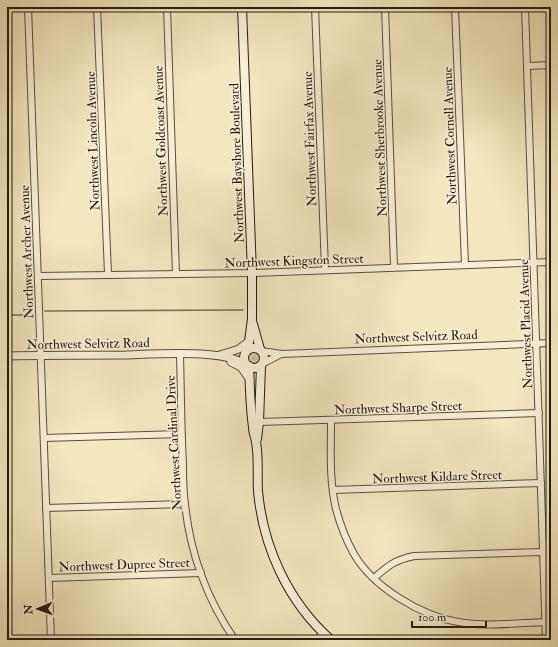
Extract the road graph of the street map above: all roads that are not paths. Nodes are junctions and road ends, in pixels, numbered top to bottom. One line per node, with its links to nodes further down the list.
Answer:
1 (28, 7): 19 (street, Northwest Archer Avenue)
2 (97, 7): 17 (street, Northwest Lincoln Avenue)
3 (166, 7): 18 (street, Northwest Goldcoast Avenue)
4 (242, 7): 16 (main road, Northwest Bayshore Boulevard)
5 (315, 7): 15 (street, Northwest Fairfax Avenue)
6 (385, 7): 14 (street, Northwest Sherbrooke Avenue)
7 (455, 7): 13 (street, Northwest Cornell Avenue)
8 (525, 7): 10 (street, Northwest Placid Avenue)
9 (551, 65): 10 (street)
10 (528, 66): 11 (street, Northwest Placid Avenue)
11 (534, 262): 12 (street, Northwest Kingston Street); 13 (street, Northwest Kingston Street); 21 (street, Northwest Placid Avenue)
12 (551, 262)
13 (465, 265): 14 (street, Northwest Kingston Street)
14 (394, 268): 15 (street, Northwest Kingston Street)
15 (325, 269): 16 (street, Northwest Kingston Street)
16 (252, 273): 18 (street, Northwest Kingston Street); 20 (main road, Northwest Bayshore Boulevard)
17 (108, 274): 18 (street, Northwest Kingston Street); 19 (street, Northwest Kingston Street)
18 (176, 274)
19 (38, 276): 28 (street, Northwest Archer Avenue)
20 (252, 319): 23 (main road, Northwest Bayshore Boulevard); 24 (main road, Northwest Bayshore Boulevard)
21 (536, 343): 22 (street, Northwest Selvitz Road); 26 (street, Northwest Selvitz Road); 33 (street, Northwest Placid Avenue)
22 (551, 343)
23 (248, 347): 24 (main road); 29 (street, Northwest Selvitz Road); 30 (main road)
24 (261, 350): 26 (street, Northwest Selvitz Road); 31 (main road)
25 (180, 354): 28 (street, Northwest Selvitz Road); 29 (street, Northwest Selvitz Road); 36 (street, Northwest Cardinal Drive)
26 (282, 354): 31 (street, Northwest Selvitz Road)
27 (10, 356): 28 (street, Northwest Selvitz Road)
28 (41, 356): 37 (street, Northwest Archer Avenue)
29 (219, 356): 30 (street, Northwest Selvitz Road); 32 (street)
30 (247, 365): 31 (main road); 32 (main road)
31 (261, 365): 35 (main road)
32 (250, 380): 38 (main road)
33 (538, 413): 34 (street, Northwest Sharpe Street); 39 (street, Northwest Placid Avenue)
34 (331, 421): 35 (street, Northwest Sharpe Street); 40 (street)
35 (259, 422): 38 (main road)
36 (181, 434): 37 (street); 41 (street, Northwest Cardinal Drive)
37 (44, 438): 42 (street, Northwest Archer Avenue)
38 (256, 442): 48 (main road)
39 (541, 483): 40 (street, Northwest Kildare Street); 43 (street, Northwest Placid Avenue)
40 (334, 490): 46 (street)
41 (185, 504): 42 (street); 44 (street, Northwest Cardinal Drive)
42 (46, 508): 45 (street, Northwest Archer Avenue)
43 (543, 552): 46 (street); 47 (street, Northwest Placid Avenue)
44 (201, 573): 45 (street, Northwest Dupree Street); 49 (street, Northwest Cardinal Drive)
45 (49, 578): 50 (street, Northwest Archer Avenue)
46 (374, 578): 47 (street)
47 (546, 622): 53 (street, Northwest Placid Avenue)
48 (323, 633): 51 (street); 52 (main road)
49 (232, 639)
50 (51, 640)
51 (317, 640)
52 (331, 640)
53 (546, 640)

